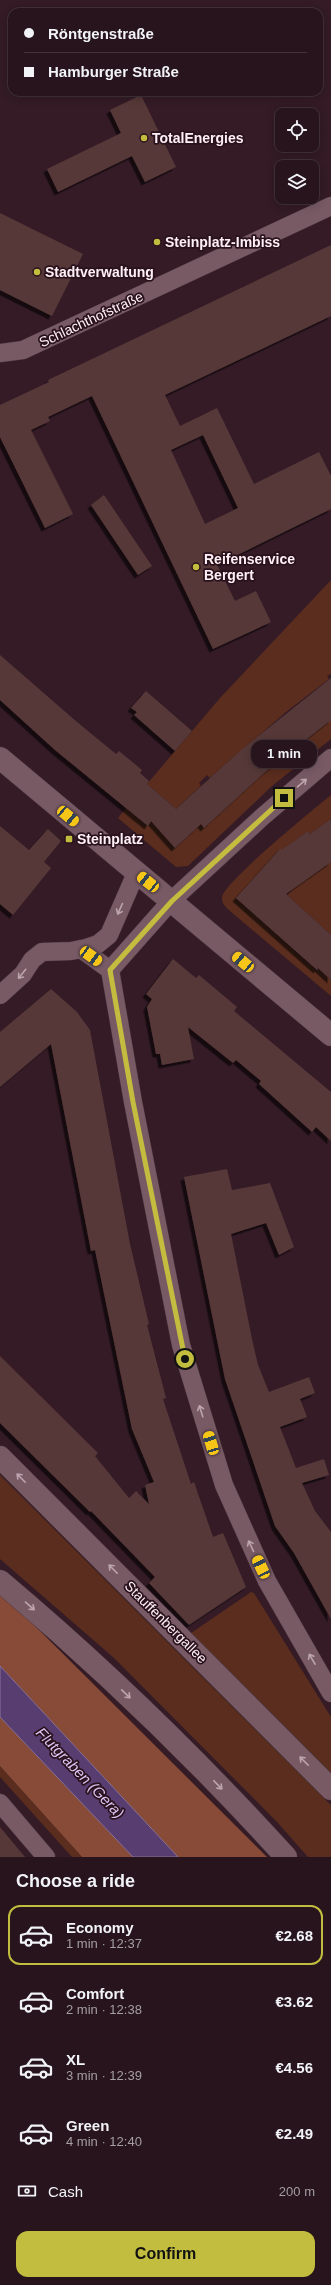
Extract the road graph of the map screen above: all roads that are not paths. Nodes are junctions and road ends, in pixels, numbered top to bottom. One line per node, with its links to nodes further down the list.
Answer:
1 (331, 206): 2 (street, Schlachthofstraße)
2 (0, 353)
3 (0, 758): 5 (main road)
4 (331, 758): 6 (street, one-way to 4)
5 (136, 873): 6 (main road); 7 (street, one-way to 7)
6 (172, 901): 8 (street); 10 (main road)
7 (81, 949): 8 (street); 9 (street, one-way to 9)
8 (110, 970): 13 (street, one-way to 8)
9 (0, 995)
10 (331, 1035)
11 (0, 1457): 14 (main road, Stauffenbergallee, one-way to 11)
12 (0, 1581): 17 (main road, one-way to 17)
13 (331, 1693)
14 (331, 1789)
15 (0, 1803): 16 (street)
16 (46, 1857)
17 (286, 1857)

